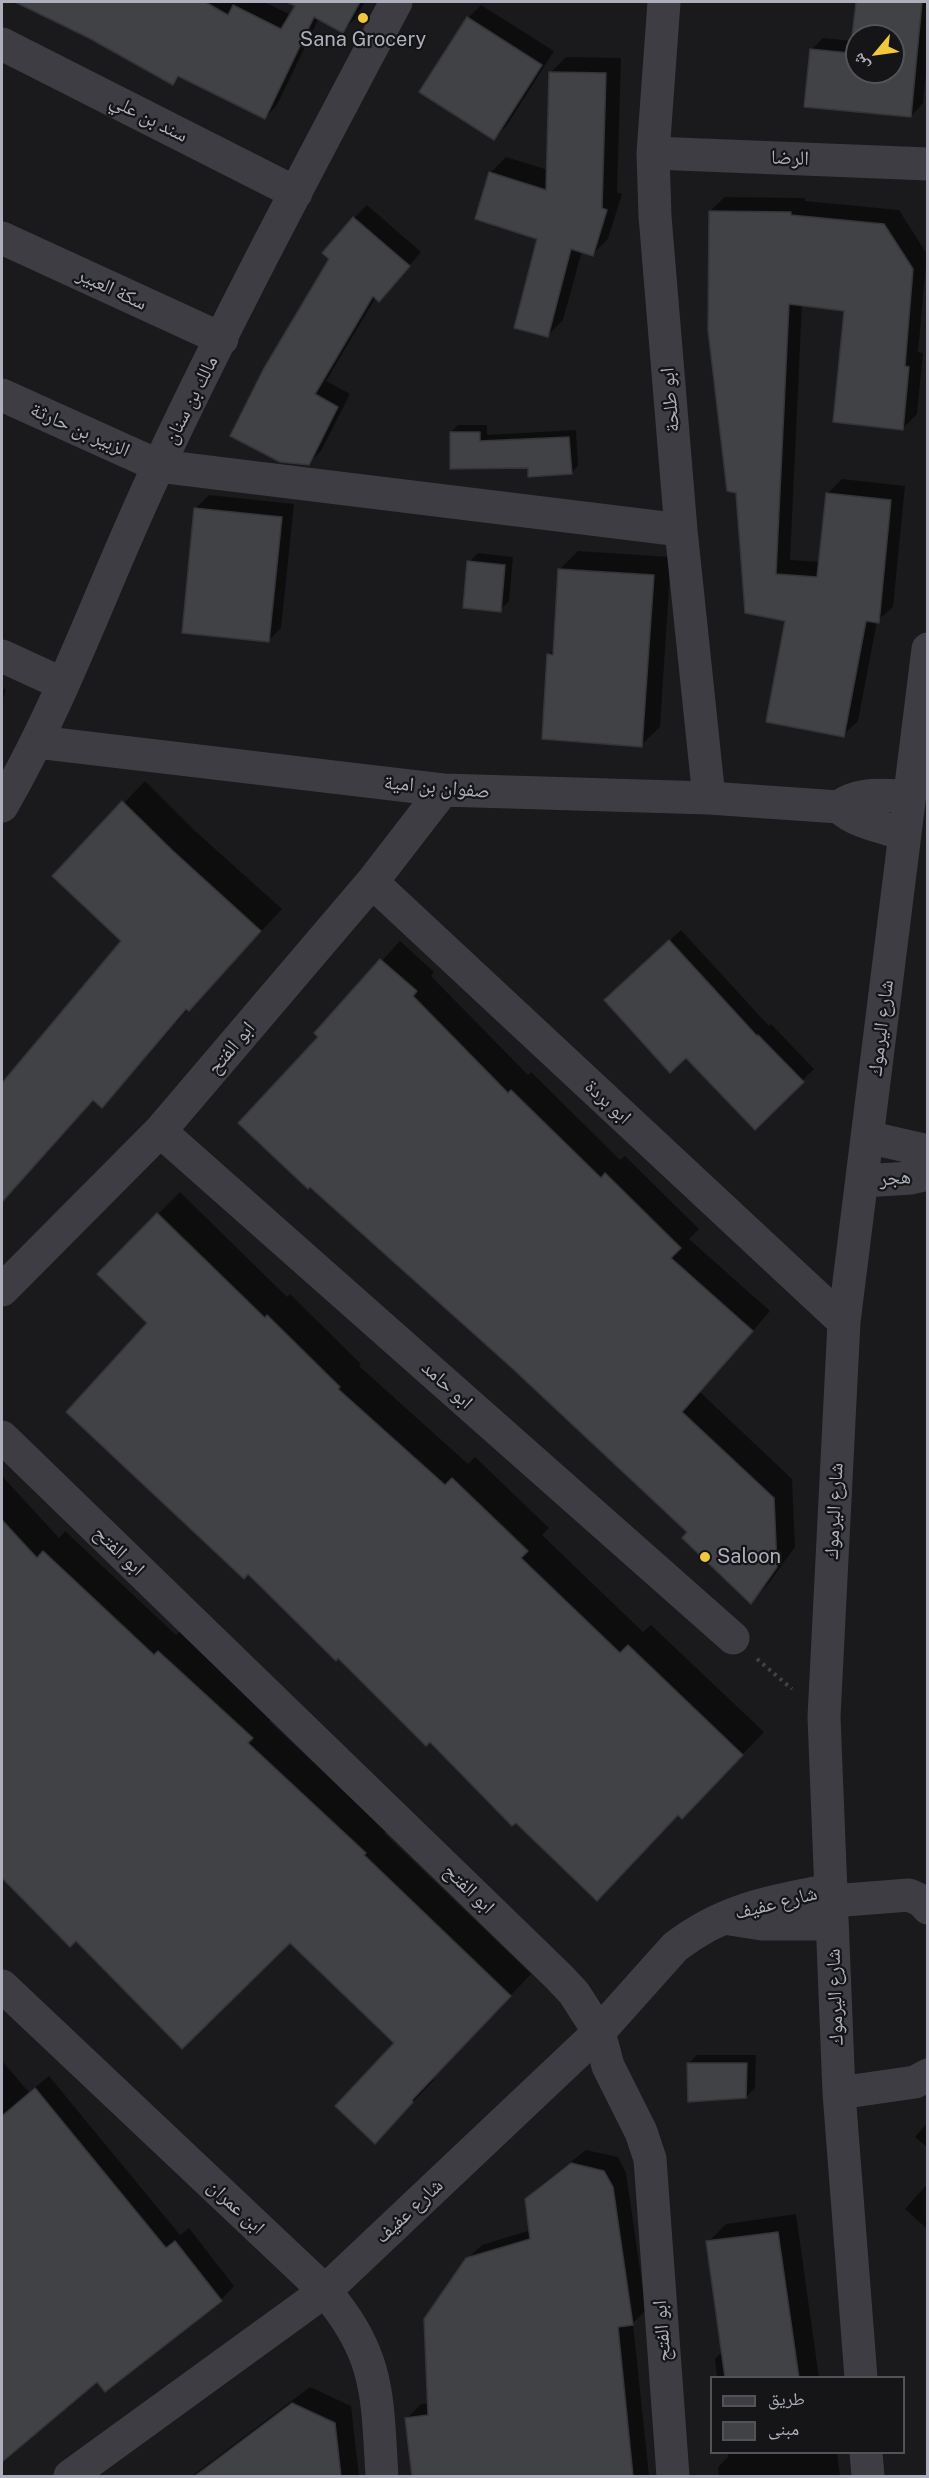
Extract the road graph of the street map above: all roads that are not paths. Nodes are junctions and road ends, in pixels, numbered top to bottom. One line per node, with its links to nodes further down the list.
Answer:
1 (396, 2): 6 (street, مالك بن سنان)
2 (664, 2): 4 (street, ابو طلحة)
3 (2, 44): 6 (street, سند بن علي)
4 (653, 153): 5 (street, الرضا); 11 (street, ابو طلحة)
5 (927, 164)
6 (296, 193): 8 (street, مالك بن سنان)
7 (2, 238): 8 (street, سكة العبير)
8 (222, 339): 10 (street, مالك بن سنان)
9 (2, 395): 10 (street, الزبير بن حارثة)
10 (159, 465): 11 (street, الزبير بن حارثة); 14 (street, مالك بن سنان)
11 (681, 530): 21 (street, ابو طلحة)
12 (927, 649): 15 (street, شارع اليرموك)
13 (2, 656): 14 (street)
14 (63, 684): 16 (street, مالك بن سنان)
15 (924, 713): 17 (street, شارع اليرموك)
16 (37, 742): 18 (street, مالك بن سنان); 19 (street, صفوان بن امية)
17 (922, 749): 20 (street, شارع اليرموك)
18 (6, 790)
19 (443, 790): 21 (street, صفوان بن امية); 24 (street, ابو الفتح)
20 (910, 796): 22 (street, صفوان بن امية); 23 (street, شارع اليرموك)
21 (709, 798): 22 (street, صفوان بن امية)
22 (839, 807): 23 (street, صفوان بن امية)
23 (905, 834): 26 (street, شارع اليرموك)
24 (372, 882): 25 (street, ابو الفتح); 31 (street, ابو بردة)
25 (160, 1131): 30 (street, ابو الفتح); 33 (street, ابو حامد)
26 (867, 1137): 27 (street, هجر); 29 (street, شارع اليرموك)
27 (927, 1151)
28 (927, 1174): 29 (street, هجر)
29 (863, 1181): 31 (street, شارع اليرموك)
30 (2, 1290)
31 (844, 1322): 35 (street, شارع اليرموك)
32 (2, 1437): 37 (street, ابو الفتح)
33 (733, 1638)
34 (926, 1903): 35 (street, شارع عفيف)
35 (832, 1905): 37 (street, شارع عفيف); 39 (street, شارع اليرموك)
36 (2, 1986): 40 (street, ابن عمران)
37 (599, 2032): 40 (street, شارع عفيف); 45 (street, ابو الفتح)
38 (927, 2075): 39 (street)
39 (839, 2093): 41 (street, شارع اليرموك)
40 (325, 2291): 43 (street, شارع عفيف); 44 (street, ابن عمران)
41 (861, 2376)
42 (866, 2454): 46 (street)
43 (70, 2476)
44 (382, 2476)
45 (673, 2476)
46 (868, 2476)

